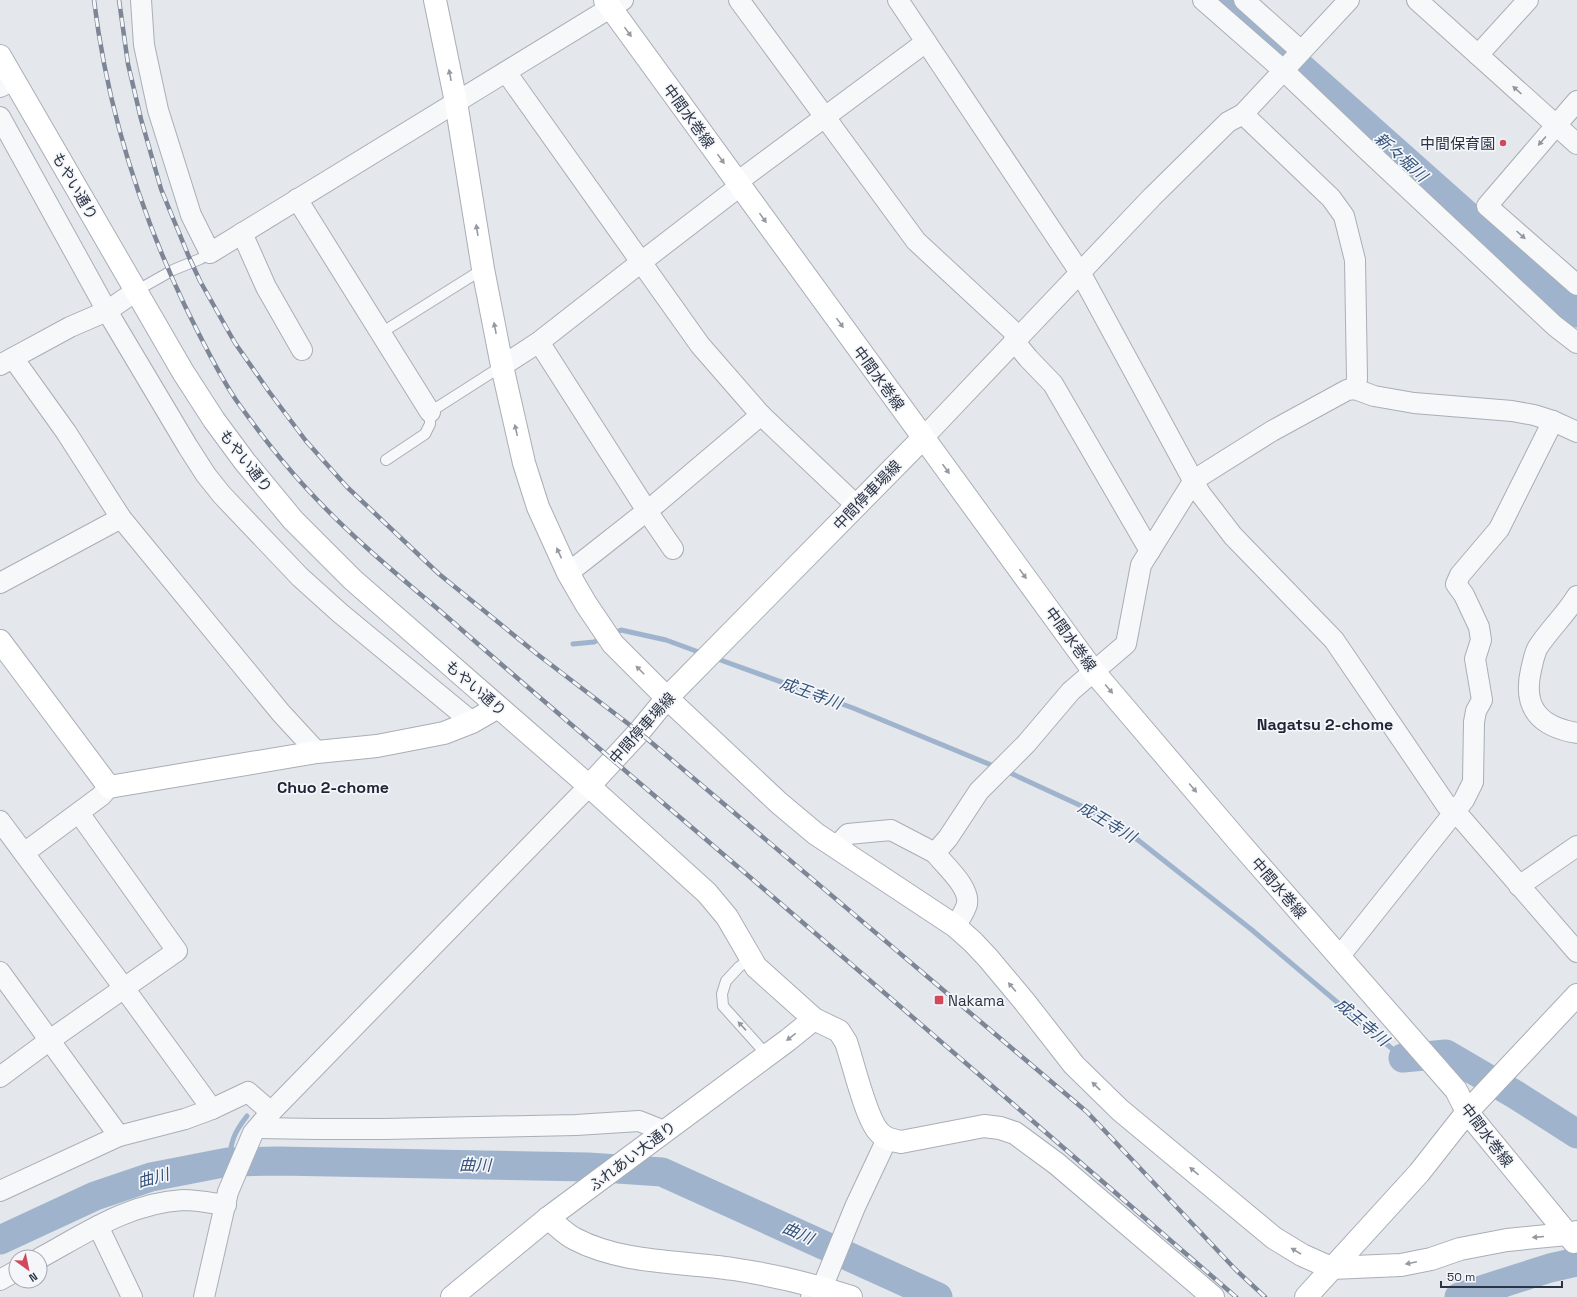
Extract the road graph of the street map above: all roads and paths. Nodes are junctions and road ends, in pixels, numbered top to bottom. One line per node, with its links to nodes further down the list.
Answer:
1 (141, 0): 27 (street)
2 (436, 0): 18 (street, one-way to 2)
3 (739, 0): 20 (street)
4 (898, 0): 11 (street)
5 (1202, 0): 14 (street)
6 (1244, 0): 14 (street)
7 (1349, 0): 14 (street)
8 (1417, 0): 12 (street)
9 (1528, 0): 12 (street)
10 (613, 3): 15 (street); 24 (street, 中間水巻線, one-way to 24)
11 (926, 42): 20 (street); 30 (street)
12 (1478, 55): 22 (street, one-way to 12)
13 (0, 56): 16 (street, もやい通り)
14 (1292, 61): 19 (street); 37 (street)
15 (506, 72): 18 (street); 28 (street)
16 (7, 83): 32 (street, もやい通り)
17 (1577, 101): 22 (street)
18 (456, 102): 25 (street); 29 (street, one-way to 18)
19 (1243, 114): 30 (street); 41 (street)
20 (824, 116): 24 (street); 36 (street)
21 (0, 117): 33 (street)
22 (1556, 125): 23 (street); 31 (street, one-way to 31)
23 (1577, 144)
24 (740, 186): 28 (street); 46 (street, 中間水巻線, one-way to 46)
25 (297, 199): 26 (street); 34 (street)
26 (242, 233): 27 (street); 38 (street)
27 (210, 253): 32 (lane)
28 (640, 262): 35 (street); 43 (street)
29 (483, 269): 34 (lane); 40 (street, one-way to 29)
30 (1081, 274): 36 (street); 48 (street)
31 (1577, 285)
32 (136, 291): 33 (street); 60 (street, もやい通り)
33 (107, 311): 39 (street); 61 (street)
34 (381, 333): 42 (street)
35 (539, 342): 40 (street); 50 (street)
36 (1015, 342): 46 (street); 53 (street)
37 (1577, 343)
38 (302, 350)
39 (7, 361): 51 (street)
40 (502, 366): 42 (lane); 54 (street, one-way to 40)
41 (1355, 389): 44 (street); 48 (street)
42 (430, 412): 47 (lane)
43 (761, 415): 49 (street); 50 (street)
44 (1553, 421): 45 (street); 66 (street)
45 (1577, 432)
46 (923, 438): 49 (street, 中間停車場線); 58 (street, 中間水巻線, one-way to 58)
47 (386, 460)
48 (1194, 480): 53 (street); 66 (street)
49 (857, 506): 59 (street, 中間停車場線)
50 (647, 511): 52 (street); 54 (street)
51 (121, 518): 55 (street); 63 (street)
52 (673, 548)
53 (1150, 551): 58 (street)
54 (568, 572): 59 (street, one-way to 54)
55 (0, 583)
56 (1577, 596): 62 (street)
57 (0, 641): 65 (street)
58 (1094, 672): 72 (street); 76 (street, 中間水巻線, one-way to 76)
59 (667, 698): 64 (street, 中間停車場線); 70 (street)
60 (498, 707): 61 (street); 64 (street, もやい通り)
61 (472, 722): 63 (street)
62 (1577, 733)
63 (317, 752): 65 (street)
64 (589, 786): 77 (street); 86 (street)
65 (109, 787): 67 (street)
66 (1454, 811): 73 (street); 76 (street)
67 (79, 813): 71 (street); 79 (street)
68 (0, 821): 71 (street)
69 (1577, 846): 73 (street)
70 (836, 847): 72 (street); 74 (street)
71 (24, 853): 79 (street)
72 (935, 853): 74 (street)
73 (1519, 886): 75 (street)
74 (955, 926): 98 (street, one-way to 74)
75 (1577, 952)
76 (1339, 957): 87 (street, 中間水巻線)
77 (752, 958): 81 (street); 83 (lane, one-way to 77)
78 (0, 972): 82 (street)
79 (124, 988): 82 (street); 85 (street)
80 (1577, 995): 87 (street)
81 (814, 1019): 83 (street, ふれあい大通り, one-way to 83); 91 (street)
82 (50, 1040): 84 (street); 90 (street)
83 (767, 1055): 89 (street, ふれあい大通り)
84 (0, 1077)
85 (212, 1109): 86 (street); 90 (street)
86 (271, 1112): 88 (street)
87 (1467, 1112): 96 (street, 中間水巻線); 98 (street)
88 (256, 1130): 89 (street); 93 (street)
89 (664, 1131): 94 (street, ふれあい大通り)
90 (119, 1136): 92 (street)
91 (887, 1139): 99 (street); 104 (street)
92 (0, 1191)
93 (227, 1198): 95 (street); 101 (street)
94 (548, 1218): 99 (street); 102 (street, ふれあい大通り)
95 (98, 1226): 97 (street); 100 (street)
96 (1574, 1237): 98 (street, one-way to 98)
97 (48, 1254)
98 (1331, 1268): 105 (street)
99 (817, 1292): 103 (street)
100 (132, 1297)
101 (204, 1297)
102 (452, 1297)
103 (851, 1297)
104 (1213, 1297)
105 (1306, 1297)

